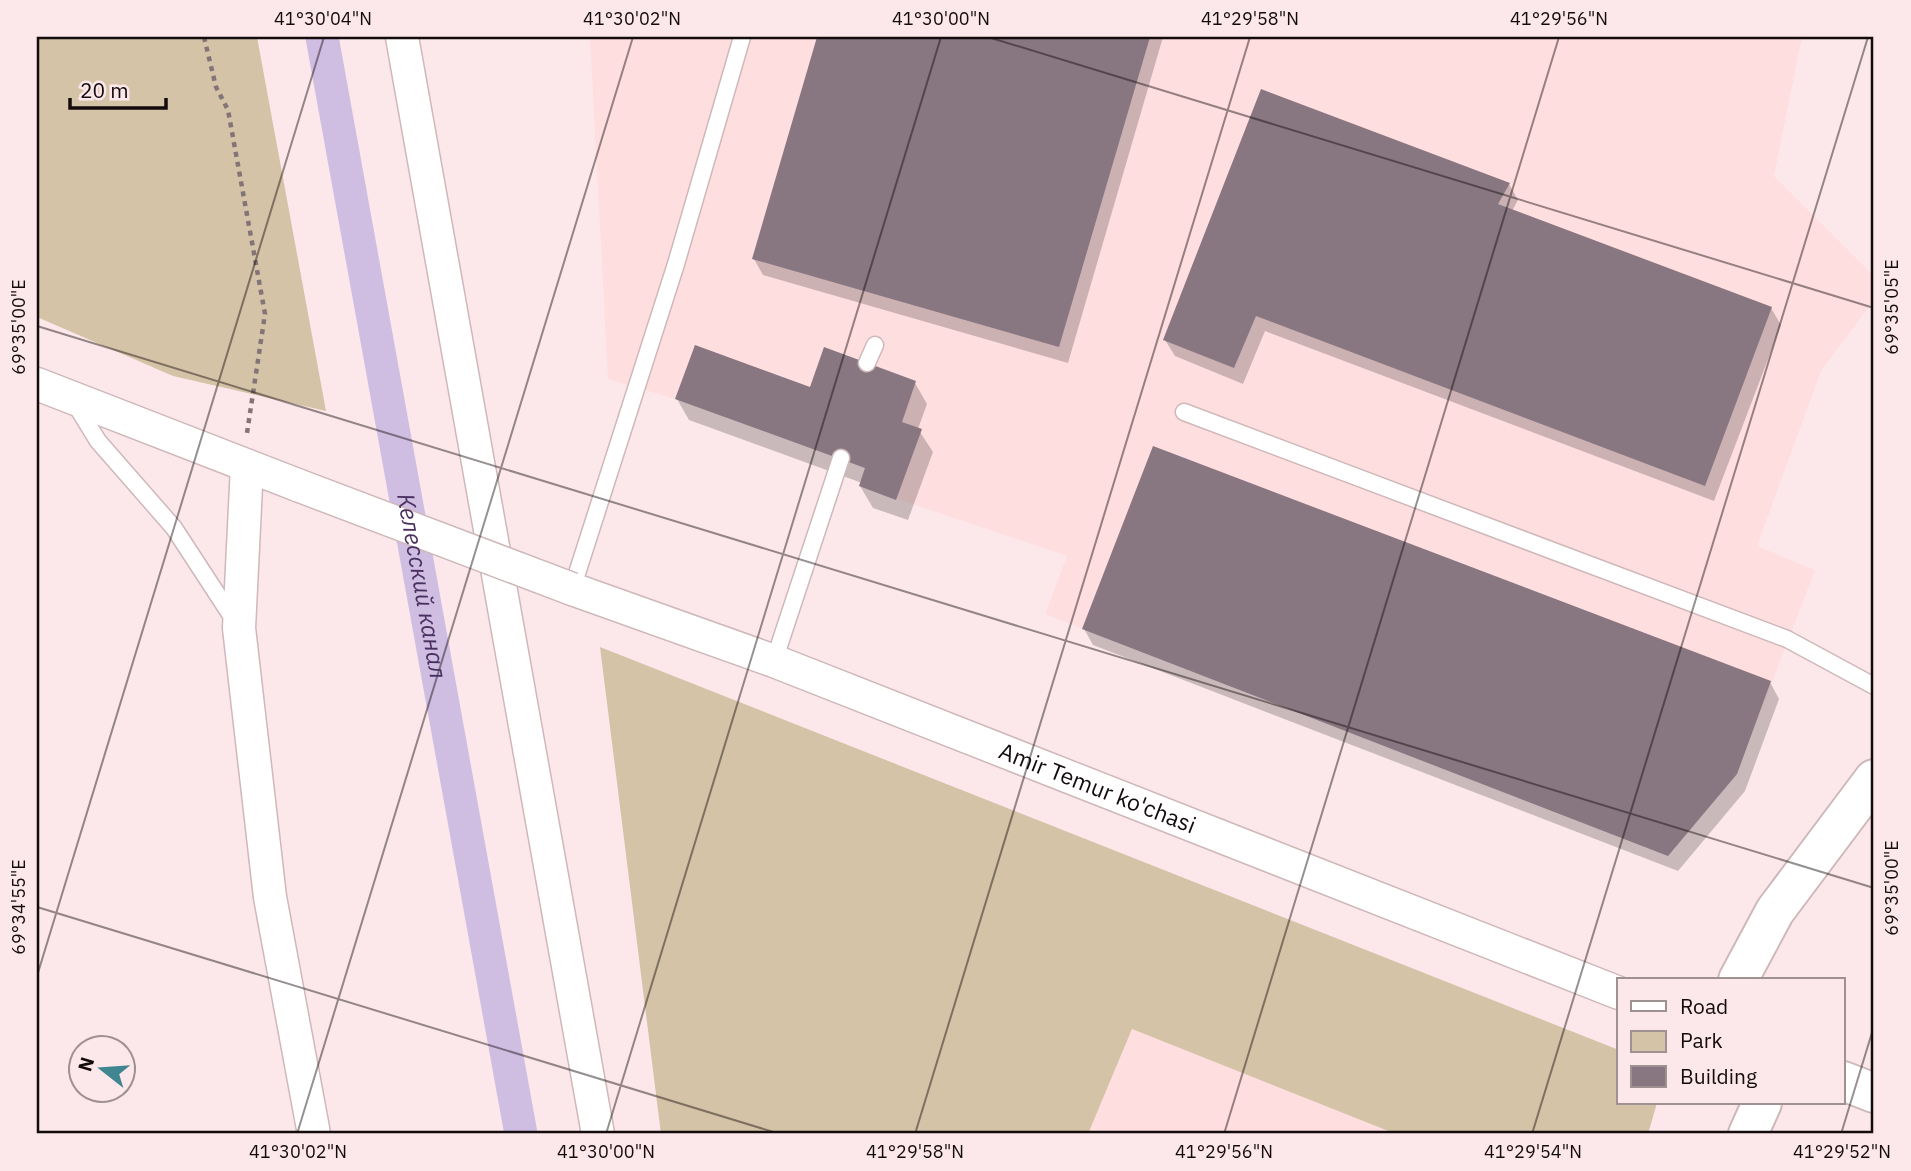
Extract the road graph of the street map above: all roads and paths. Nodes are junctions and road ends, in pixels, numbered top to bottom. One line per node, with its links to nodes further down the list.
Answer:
1 (204, 37): 10 (path)
2 (401, 37): 22 (street)
3 (742, 37): 11 (lane)
4 (875, 345): 5 (lane)
5 (867, 363)
6 (37, 384): 7 (street, Amir Temur ko'chasi)
7 (73, 399): 10 (street, Amir Temur ko'chasi); 12 (lane)
8 (1184, 412): 14 (lane)
9 (841, 458): 13 (lane)
10 (247, 466): 11 (street, Amir Temur ko'chasi, bridge); 12 (street)
11 (572, 589): 13 (street, Amir Temur ko'chasi)
12 (239, 628): 21 (street)
13 (774, 662): 17 (street, Amir Temur ko'chasi)
14 (1874, 686)
15 (1874, 779): 16 (main road)
16 (1739, 978)
17 (1617, 992)
18 (1844, 1081): 19 (main road)
19 (1874, 1093)
20 (1762, 1104): 23 (main road)
21 (314, 1134)
22 (598, 1134)
23 (1748, 1134)

